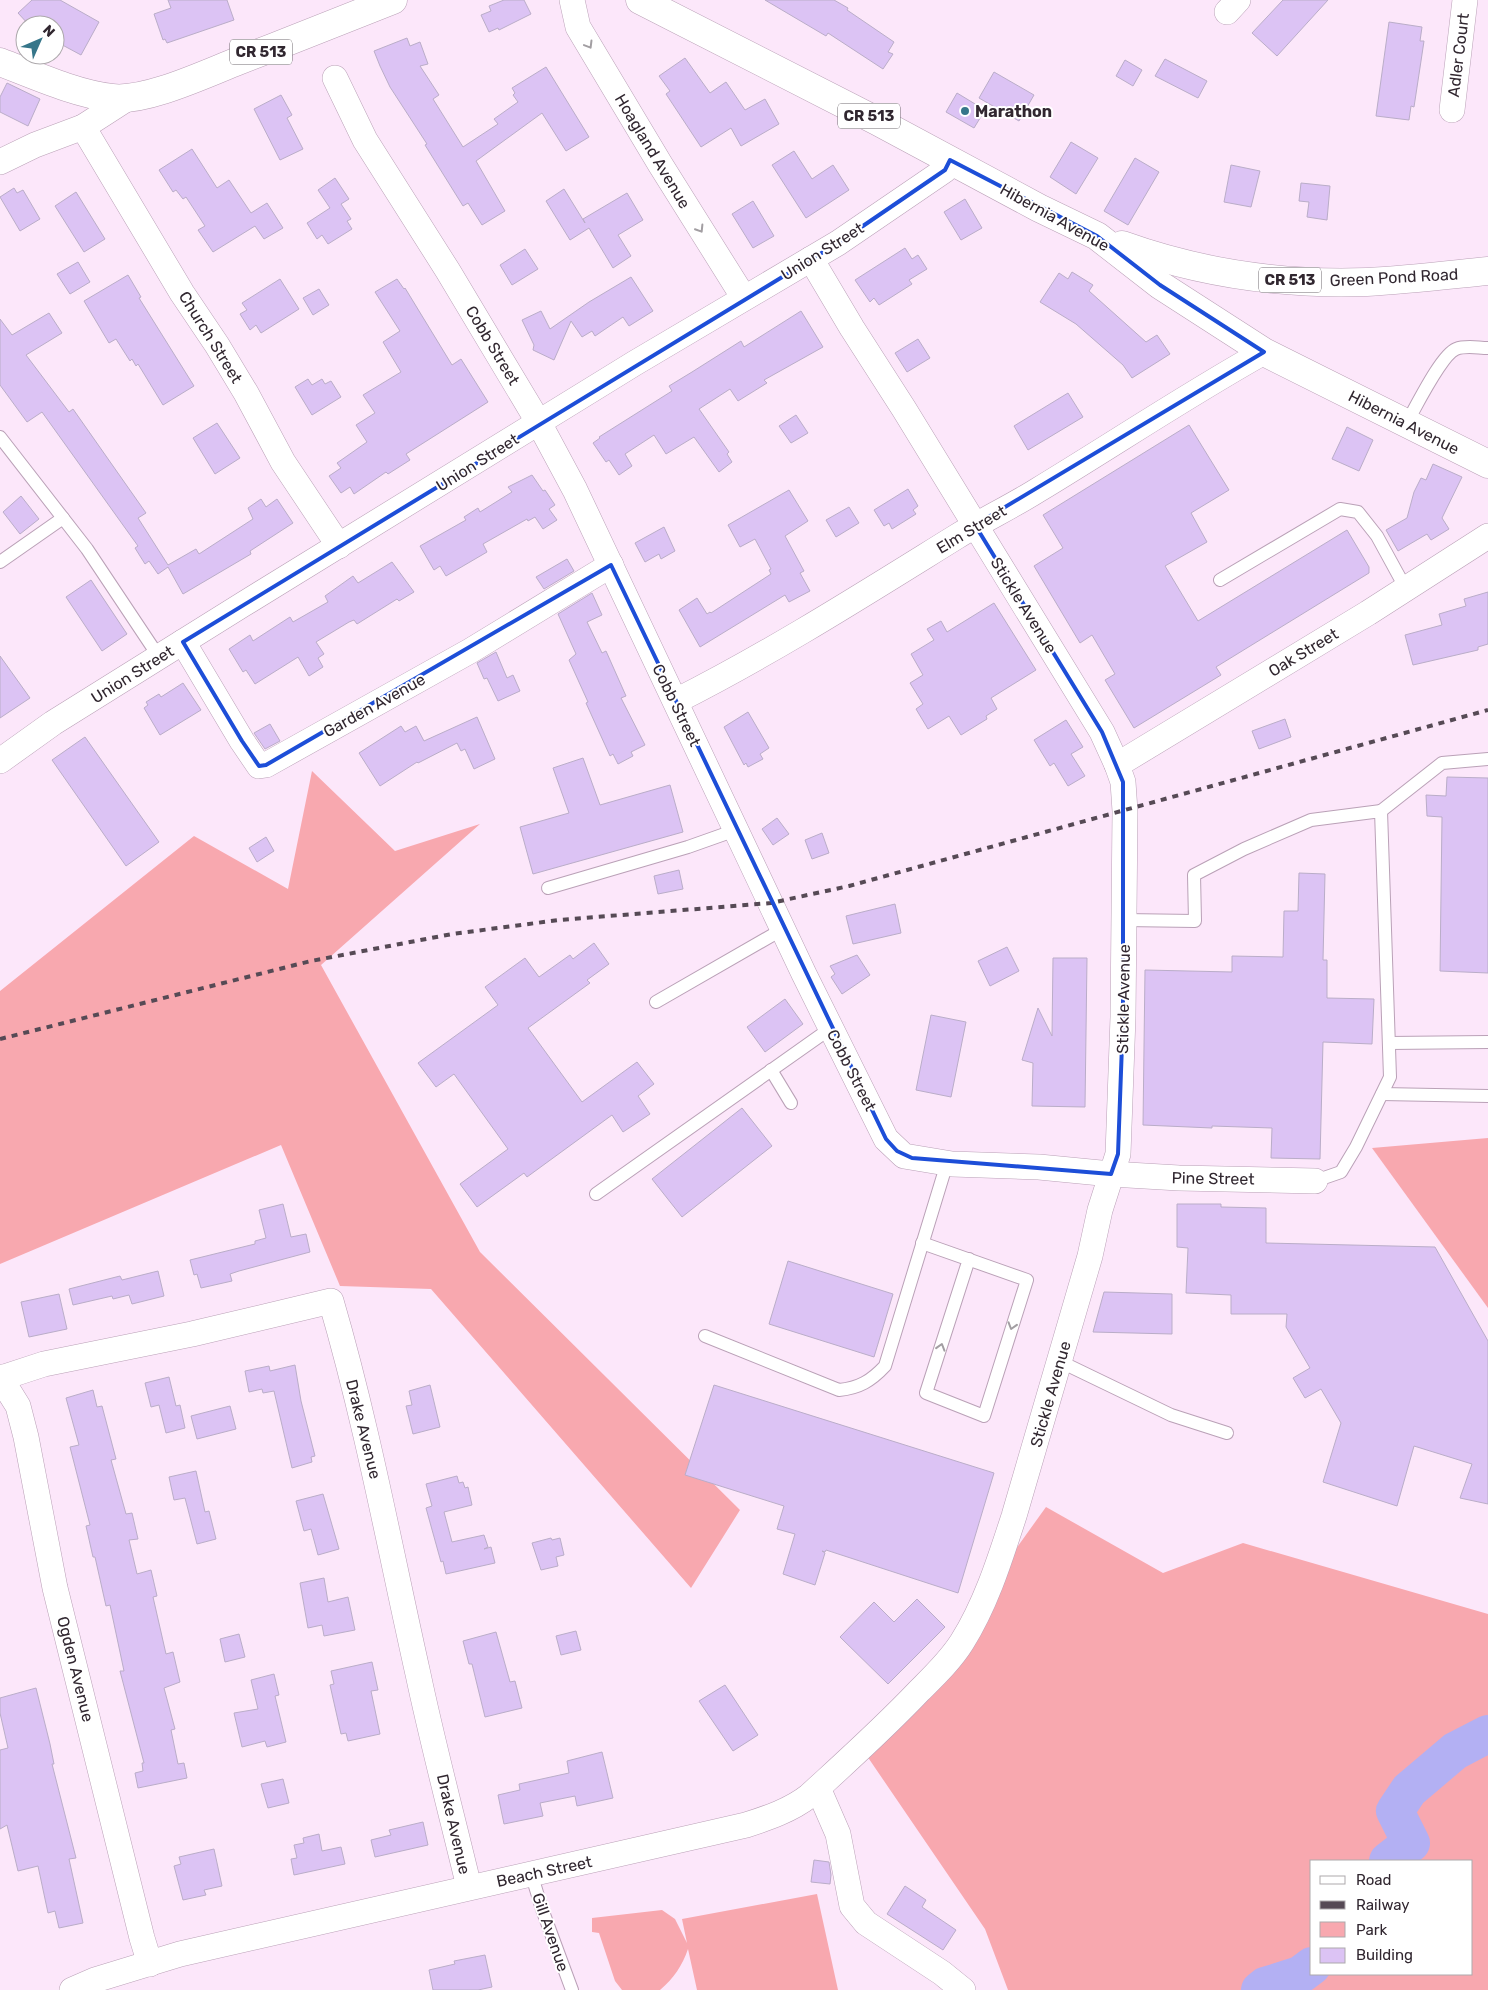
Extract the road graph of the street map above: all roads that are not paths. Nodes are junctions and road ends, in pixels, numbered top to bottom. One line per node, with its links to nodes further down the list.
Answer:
1 (393, 0): 7 (main road, CR 513)
2 (572, 0): 15 (street, Hoagland Avenue, one-way to 15)
3 (640, 0): 10 (main road, Hibernia Avenue / CR 513)
4 (1465, 0): 8 (street, Adler Court)
5 (0, 62): 7 (main road, CR 513)
6 (336, 78): 18 (street, Cobb Street)
7 (128, 98): 9 (street)
8 (1452, 110)
9 (83, 127): 11 (street); 25 (street, Church Street)
10 (950, 160): 12 (main road, Hibernia Avenue / CR 513); 13 (street, Union Street)
11 (0, 162)
12 (1097, 236): 14 (main road, Green Pond Road / CR 513); 17 (main road, Hibernia Avenue)
13 (811, 259): 15 (street, Union Street); 23 (street, Stickle Avenue)
14 (1488, 271)
15 (744, 298): 18 (street, Union Street)
16 (1488, 348): 19 (lane)
17 (1264, 352): 19 (main road, Hibernia Avenue); 23 (street, Elm Street)
18 (540, 423): 25 (street, Union Street); 27 (street, Cobb Street)
19 (1406, 424): 21 (main road, Hibernia Avenue)
20 (1, 440): 22 (lane)
21 (1488, 464)
22 (63, 518): 26 (lane); 31 (lane)
23 (975, 525): 32 (street, Elm Street); 35 (street, Stickle Avenue)
24 (1488, 536): 29 (street, Oak Street)
25 (339, 546): 30 (street, Union Street)
26 (0, 562)
27 (611, 565): 30 (street, Garden Avenue); 32 (street, Cobb Street)
28 (1220, 580): 29 (lane)
29 (1406, 589): 35 (street, Oak Street)
30 (183, 642): 31 (street, Union Street)
31 (158, 657): 34 (street, Union Street)
32 (676, 701): 37 (street, Cobb Street)
33 (1488, 759): 36 (lane)
34 (0, 761)
35 (1117, 765): 39 (street, Stickle Avenue)
36 (1381, 811): 39 (lane); 44 (lane)
37 (736, 830): 38 (lane); 40 (street, Cobb Street)
38 (548, 888)
39 (1124, 920): 50 (street, Stickle Avenue)
40 (783, 929): 41 (lane); 42 (street, Cobb Street)
41 (656, 1002)
42 (831, 1028): 45 (lane); 49 (street, Cobb Street)
43 (1488, 1042): 44 (lane)
44 (1389, 1043): 46 (lane)
45 (771, 1070): 48 (lane); 52 (lane)
46 (1382, 1094): 47 (lane); 51 (lane)
47 (1488, 1096)
48 (791, 1103)
49 (947, 1163): 50 (street, Cobb Street); 53 (lane)
50 (1111, 1174): 51 (street, Pine Street); 56 (street, Stickle Avenue)
51 (1315, 1181)
52 (596, 1194)
53 (922, 1242): 54 (lane); 55 (lane)
54 (969, 1259): 54 (lane, one-way to 54)
55 (705, 1336)
56 (1059, 1361): 58 (lane); 59 (street, Stickle Avenue)
57 (0, 1378): 62 (street, Drake Avenue); 63 (street, Ogden Avenue)
58 (1227, 1433)
59 (853, 1756): 60 (street, Beach Street)
60 (818, 1788): 61 (street, Beach Street); 66 (street)
61 (531, 1873): 62 (street, Beach Street); 65 (lane, Gill Avenue)
62 (469, 1887): 63 (street, Beach Street)
63 (150, 1964): 64 (street, Beach Street)
64 (72, 1990)
65 (572, 1990)
66 (963, 1990)

